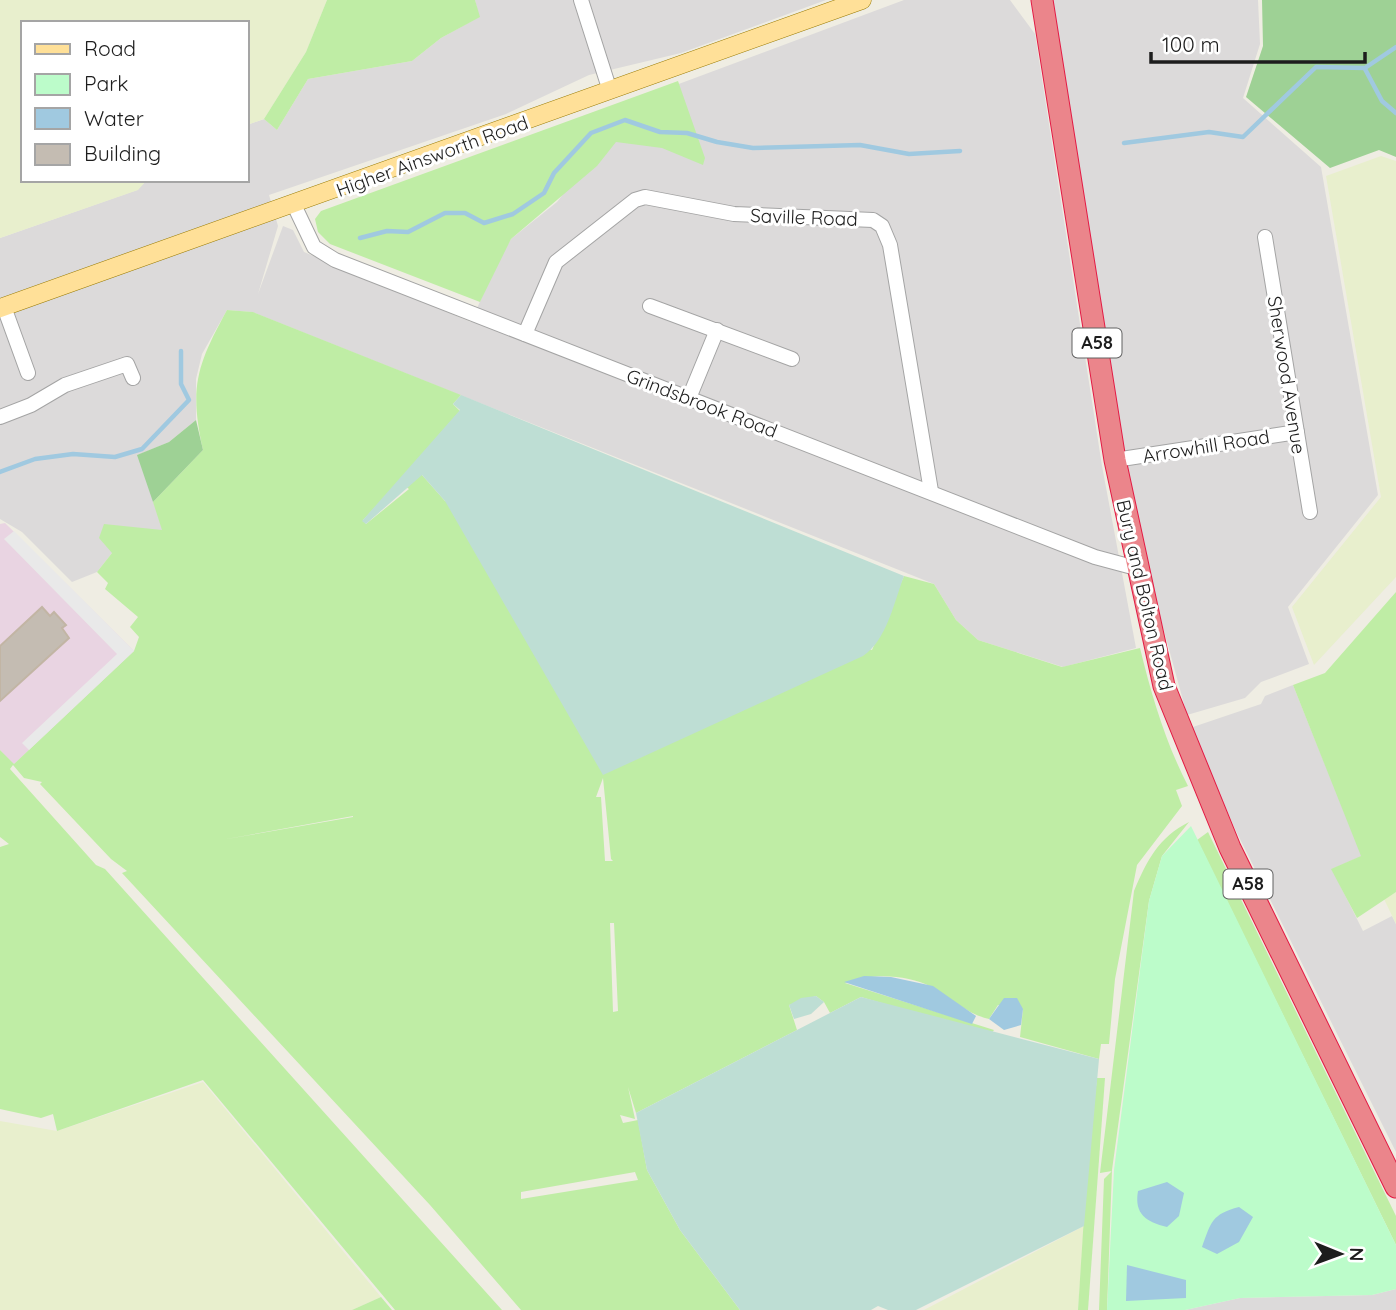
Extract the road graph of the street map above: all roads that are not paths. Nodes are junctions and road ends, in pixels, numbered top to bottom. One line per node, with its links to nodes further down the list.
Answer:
1 (580, 0): 4 (street)
2 (862, 0): 4 (main road, Higher Ainsworth Road)
3 (1042, 0): 17 (highway, Bury and Bolton Road / A58)
4 (610, 91): 5 (main road, Higher Ainsworth Road)
5 (294, 205): 8 (main road, Higher Ainsworth Road); 10 (street, Grindsbrook Road)
6 (1265, 237): 16 (street, Sherwood Avenue)
7 (650, 306): 9 (street)
8 (2, 307): 12 (street)
9 (717, 330): 11 (street); 14 (street)
10 (525, 334): 14 (street, Grindsbrook Road); 18 (street, Saville Road)
11 (792, 359)
12 (28, 373)
13 (133, 378): 15 (street)
14 (689, 398): 18 (street, Grindsbrook Road)
15 (0, 417)
16 (1297, 432): 17 (street, Arrowhill Road); 19 (street, Sherwood Avenue)
17 (1115, 460): 20 (highway, Bury and Bolton Road / A58)
18 (931, 491): 20 (street, Grindsbrook Road)
19 (1310, 512)
20 (1136, 568): 21 (highway, Bury and Bolton Road / A58)
21 (1396, 1187)

